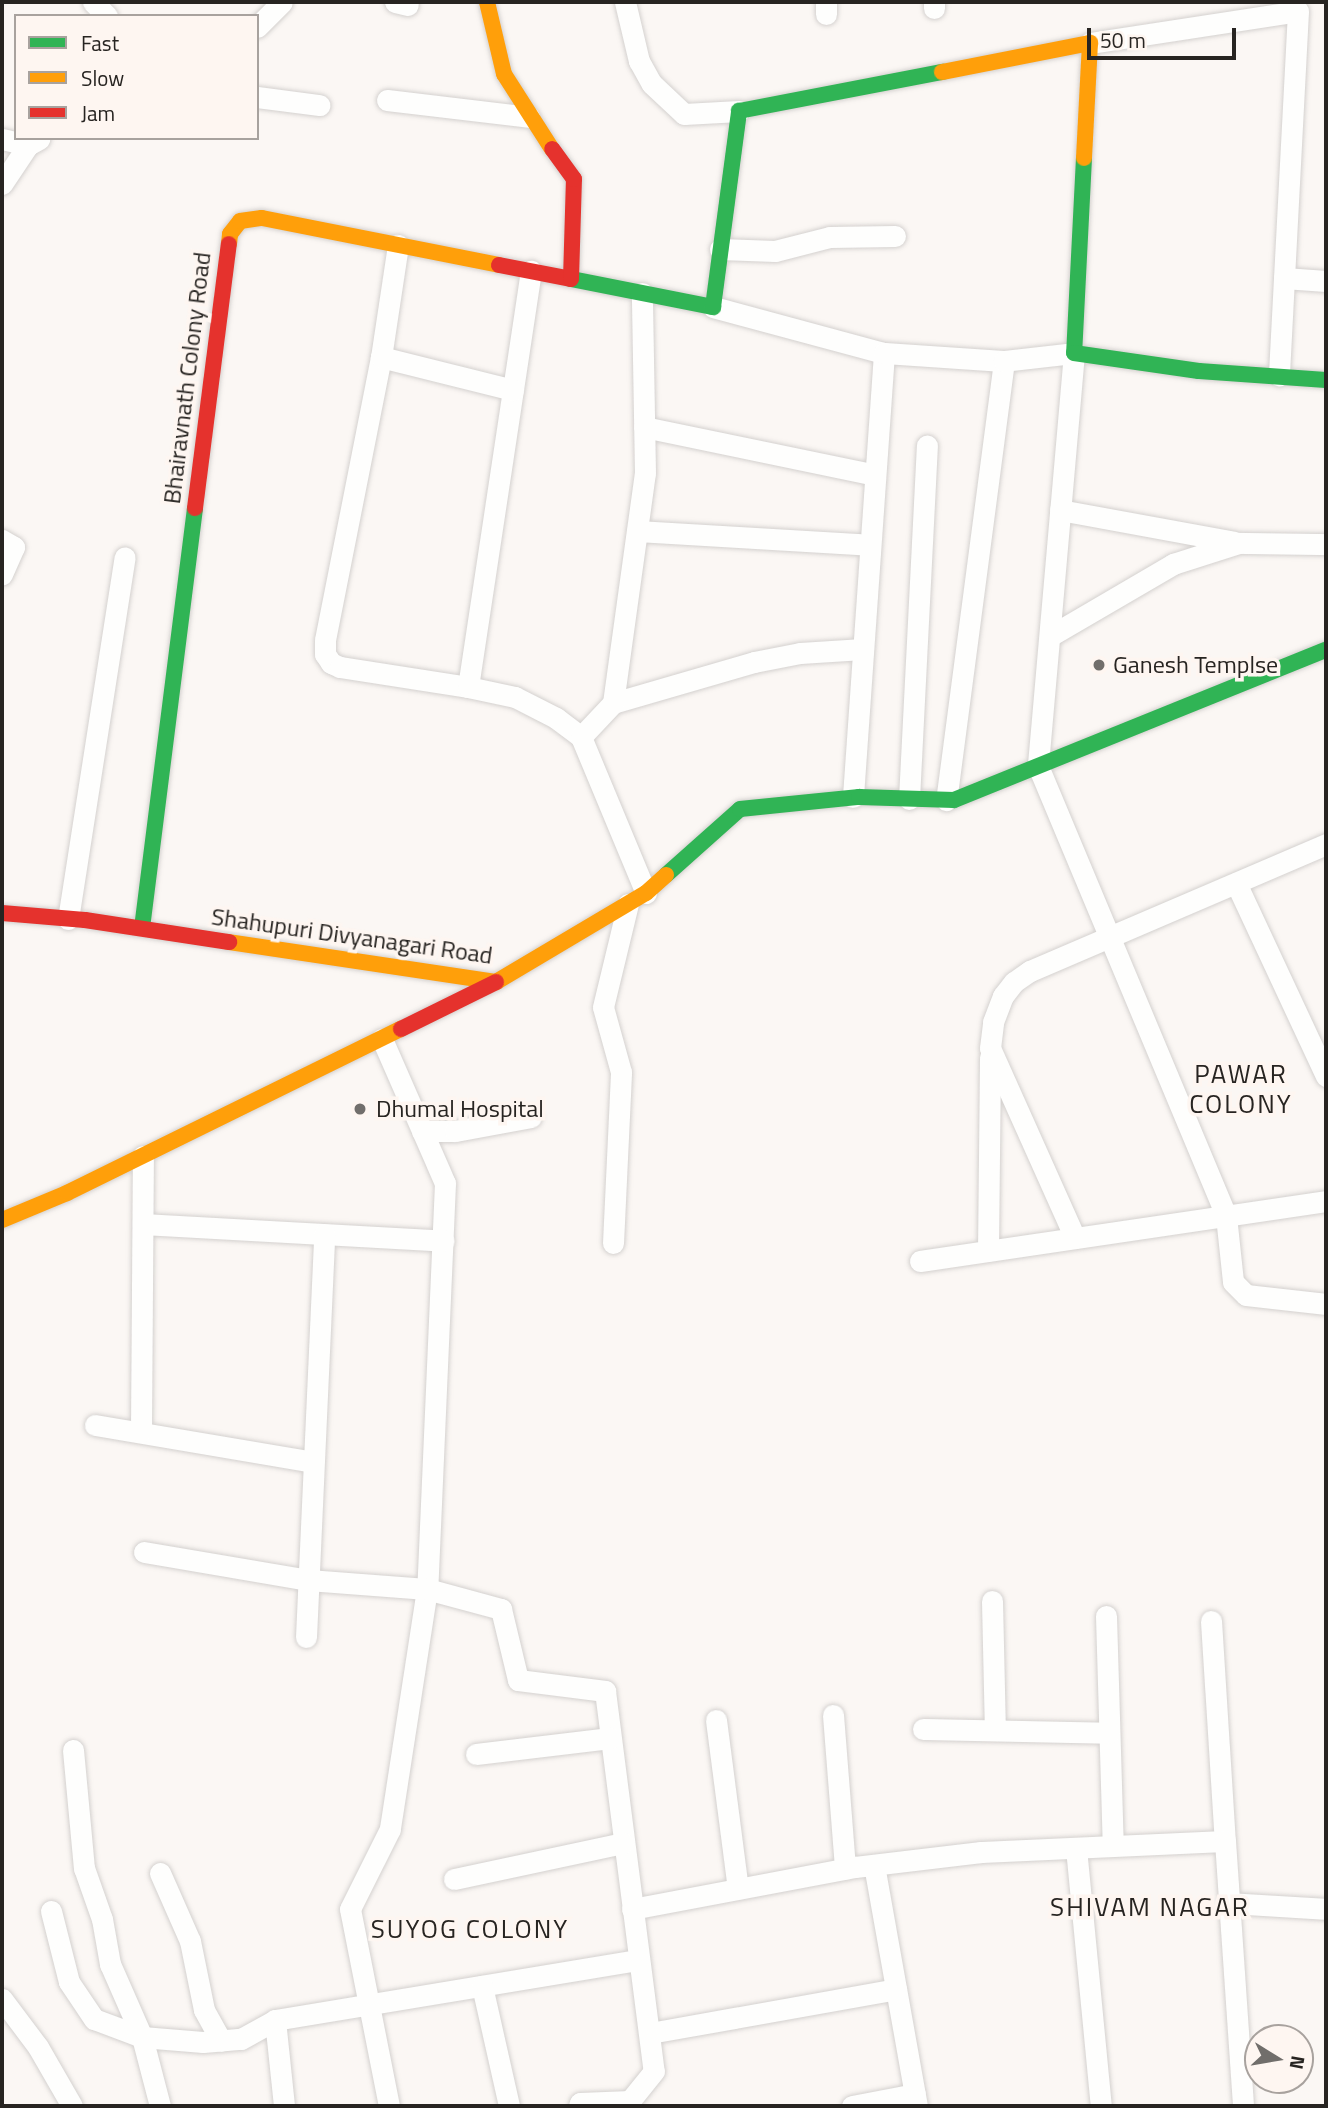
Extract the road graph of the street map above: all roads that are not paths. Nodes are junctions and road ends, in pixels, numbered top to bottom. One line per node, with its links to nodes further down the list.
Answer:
1 (282, 2): 5 (street)
2 (487, 2): 11 (street)
3 (625, 2): 10 (street)
4 (1297, 6): 6 (street); 18 (street)
5 (259, 25)
6 (1090, 43): 10 (street); 24 (street)
7 (259, 97): 9 (street)
8 (387, 100): 11 (street)
9 (319, 105)
10 (739, 111): 16 (street)
11 (529, 117): 19 (street)
12 (34, 141): 13 (street)
13 (2, 184)
14 (895, 236): 16 (street)
15 (398, 245): 17 (street, Bhairavnath Colony Road); 25 (street); 56 (street, Bhairavnath Colony Road)
16 (720, 249): 22 (street)
17 (531, 271): 19 (street, Bhairavnath Colony Road); 29 (street)
18 (1284, 278): 20 (street); 27 (street)
19 (571, 279): 21 (street, Bhairavnath Colony Road)
20 (1326, 281)
21 (642, 293): 22 (street, Bhairavnath Colony Road); 30 (street)
22 (713, 307): 23 (street)
23 (884, 353): 26 (street); 32 (street)
24 (1074, 353): 26 (street); 27 (street); 33 (street)
25 (381, 357): 29 (street); 44 (street)
26 (1004, 360): 50 (street)
27 (1279, 376): 28 (street)
28 (1326, 380)
29 (513, 390): 44 (street)
30 (644, 427): 32 (street); 34 (street)
31 (927, 445): 49 (street)
32 (875, 475): 38 (street)
33 (1060, 510): 36 (street); 41 (street)
34 (637, 531): 38 (street); 45 (street)
35 (2, 540): 40 (street)
36 (1239, 542): 37 (street); 41 (street)
37 (1326, 544)
38 (870, 545): 42 (street)
39 (125, 556): 55 (street)
40 (2, 574)
41 (1049, 636): 47 (street)
42 (863, 649): 45 (street); 48 (street)
43 (1326, 650): 47 (street, Shahupuri Divyanagari Road)
44 (468, 687): 46 (street)
45 (613, 703): 46 (street)
46 (581, 737): 53 (street)
47 (1038, 766): 50 (street, Shahupuri Divyanagari Road); 57 (street)
48 (853, 797): 49 (street, Shahupuri Divyanagari Road); 53 (street, Shahupuri Divyanagari Road)
49 (909, 799): 50 (street, Shahupuri Divyanagari Road)
50 (946, 800)
51 (1326, 844): 52 (street)
52 (1236, 883): 57 (street); 61 (street)
53 (637, 899): 58 (street, Shahupuri Divyanagari Road); 72 (street)
54 (2, 913): 55 (street, Shahupuri Divyanagari Road)
55 (68, 919): 56 (street, Shahupuri Divyanagari Road)
56 (142, 928): 58 (street, Shahupuri Divyanagari Road)
57 (1110, 938): 60 (street); 66 (street)
58 (496, 982): 59 (street)
59 (382, 1039): 63 (street); 64 (street)
60 (990, 1048): 70 (street); 73 (street)
61 (1326, 1076)
62 (531, 1117): 63 (street)
63 (422, 1131): 71 (street)
64 (143, 1156): 67 (street); 68 (street)
65 (1326, 1202): 66 (street)
66 (1226, 1216): 70 (street); 75 (street)
67 (2, 1220)
68 (144, 1224): 69 (street); 77 (street)
69 (324, 1234): 71 (street); 78 (street)
70 (1075, 1238): 73 (street)
71 (444, 1241): 81 (street)
72 (613, 1243)
73 (988, 1251): 74 (street)
74 (920, 1261)
75 (1326, 1304)
76 (95, 1424): 77 (street)
77 (141, 1431): 78 (street)
78 (313, 1462): 80 (street)
79 (144, 1552): 80 (street)
80 (308, 1580): 81 (street); 85 (street)
81 (427, 1589): 91 (street); 111 (street)
82 (992, 1601): 89 (street)
83 (1106, 1616): 90 (street)
84 (1211, 1621): 94 (street)
85 (306, 1637)
86 (833, 1715): 99 (street)
87 (716, 1720): 102 (street)
88 (923, 1729): 89 (street)
89 (995, 1730): 90 (street)
90 (1109, 1733): 96 (street)
91 (610, 1738): 93 (street); 95 (street)
92 (73, 1750): 114 (street)
93 (476, 1754)
94 (1225, 1841): 96 (street); 103 (street)
95 (623, 1843): 101 (street); 104 (street)
96 (1112, 1846): 97 (street)
97 (1076, 1848): 98 (street); 124 (street)
98 (874, 1865): 99 (street); 109 (street)
99 (845, 1869): 102 (street)
100 (160, 1873): 115 (street)
101 (454, 1879)
102 (738, 1889): 104 (street)
103 (1229, 1903): 105 (street); 125 (street)
104 (632, 1909): 107 (street)
105 (1326, 1909)
106 (51, 1911): 114 (street)
107 (638, 1960): 108 (street); 113 (street)
108 (482, 1986): 111 (street); 121 (street)
109 (896, 1989): 113 (street); 116 (street)
110 (2, 1999): 117 (street)
111 (369, 2005): 112 (street); 120 (street)
112 (275, 2020): 115 (street); 119 (street)
113 (650, 2032): 122 (street)
114 (142, 2037): 115 (street); 118 (street)
115 (221, 2041)
116 (916, 2100): 123 (street)
117 (72, 2106)
118 (160, 2106)
119 (284, 2106)
120 (389, 2106)
121 (509, 2106)
122 (579, 2106)
123 (852, 2106)
124 (1101, 2106)
125 (1244, 2106)

